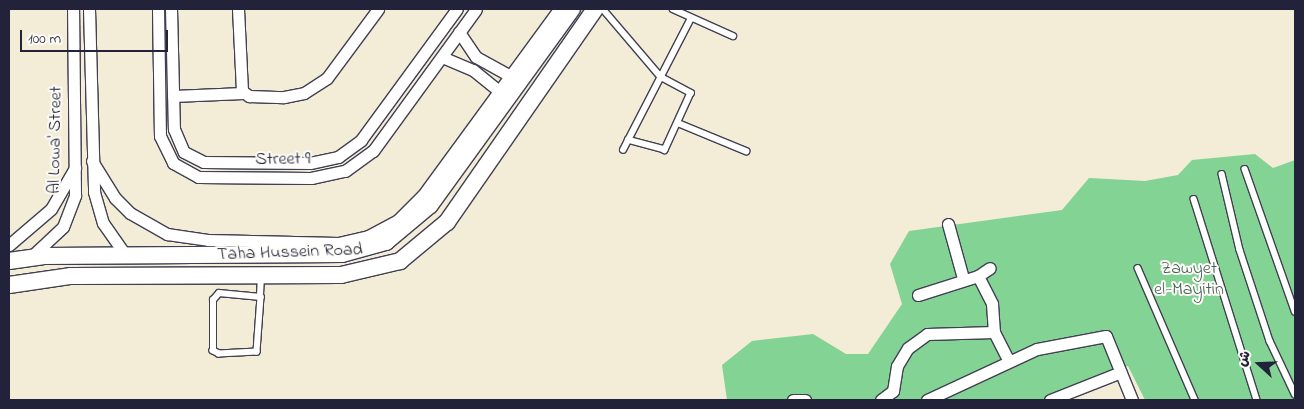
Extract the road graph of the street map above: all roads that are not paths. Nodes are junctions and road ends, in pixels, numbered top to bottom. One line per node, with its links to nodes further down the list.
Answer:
1 (73, 9): 30 (street, Al Lowa' Street)
2 (89, 9): 31 (street, Al Lowa' Street)
3 (158, 9): 23 (street, Street 9)
4 (171, 9): 24 (street, Street 9)
5 (238, 9): 22 (street)
6 (378, 9): 22 (street)
7 (457, 9): 21 (street, Street 9)
8 (476, 9): 15 (street, Street 9)
9 (559, 9): 17 (street)
10 (572, 9): 17 (main road, Taha Hussein Road)
11 (595, 9): 44 (main road, Taha Hussein Road)
12 (603, 9): 20 (lane)
13 (673, 9): 14 (lane)
14 (691, 18): 16 (lane); 20 (lane)
15 (459, 32): 18 (street, Street 9); 19 (street)
16 (732, 36)
17 (538, 47): 19 (street); 25 (main road, Taha Hussein Road)
18 (442, 57): 23 (street, Street 9); 25 (street)
19 (510, 76): 25 (street)
20 (661, 77): 26 (lane); 27 (lane)
21 (402, 84): 23 (street); 24 (street, Street 9)
22 (243, 93): 24 (street)
23 (415, 93)
24 (173, 96)
25 (499, 97): 31 (street); 38 (main road, Taha Hussein Road)
26 (678, 122): 27 (lane); 29 (lane)
27 (628, 140): 28 (lane)
28 (623, 150)
29 (746, 151)
30 (77, 161): 36 (street); 39 (street, Al Lowa' Street)
31 (92, 161): 37 (street, Al Lowa' Street)
32 (1245, 169): 50 (lane)
33 (1222, 174): 54 (lane)
34 (1194, 199): 62 (lane)
35 (948, 224): 46 (street)
36 (9, 244)
37 (125, 255): 38 (main road, Taha Hussein Road); 39 (main road, Taha Hussein Road)
38 (225, 255): 43 (main road)
39 (32, 257): 40 (main road, Taha Hussein Road)
40 (9, 261)
41 (990, 268): 45 (street)
42 (1138, 268): 61 (lane)
43 (225, 275): 44 (main road, Taha Hussein Road); 47 (main road, Taha Hussein Road)
44 (260, 276): 48 (lane)
45 (978, 276): 46 (street); 51 (street)
46 (962, 278): 49 (street)
47 (9, 285)
48 (260, 295): 48 (lane)
49 (918, 295)
50 (1295, 311)
51 (994, 332): 52 (street); 57 (street)
52 (1009, 361): 53 (street); 58 (street)
53 (1121, 372): 59 (street); 60 (street)
54 (1295, 394)
55 (793, 400): 56 (street)
56 (805, 400)
57 (881, 400)
58 (926, 400)
59 (1050, 400)
60 (1132, 400)
61 (1195, 400)
62 (1257, 400)

